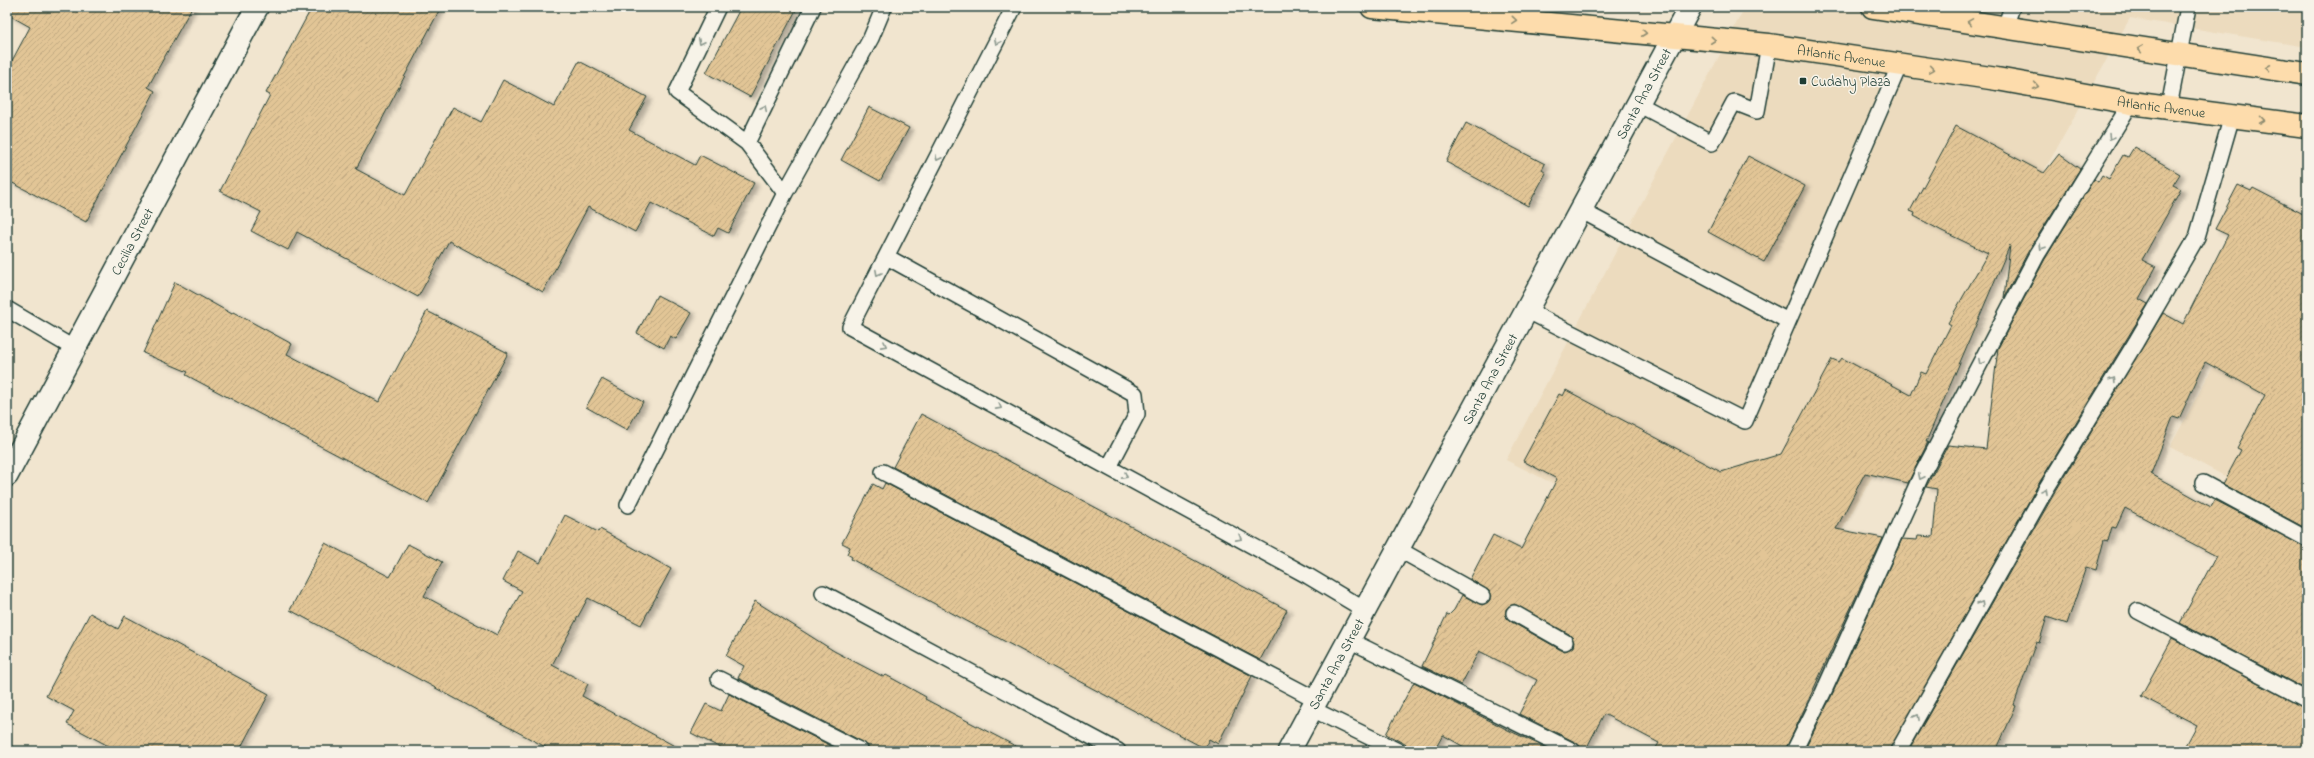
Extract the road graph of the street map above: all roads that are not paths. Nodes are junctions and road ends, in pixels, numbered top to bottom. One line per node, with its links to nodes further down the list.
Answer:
1 (257, 7): 29 (street, Cecilia Street)
2 (718, 7): 22 (lane, one-way to 22)
3 (813, 7): 22 (lane, one-way to 3)
4 (884, 7): 23 (lane)
5 (1014, 7): 25 (lane, one-way to 25)
6 (1372, 7): 12 (main road, Atlantic Avenue, one-way to 12)
7 (1690, 7): 12 (street, Santa Ana Street)
8 (1873, 7): 11 (main road, one-way to 8)
9 (2012, 7): 11 (lane)
10 (2188, 7): 14 (lane)
11 (2005, 27): 14 (main road, one-way to 11)
12 (1674, 36): 13 (main road, Atlantic Avenue, one-way to 13); 18 (street, Santa Ana Street)
13 (1769, 45): 15 (main road, Atlantic Avenue); 18 (lane)
14 (2179, 54): 16 (main road, one-way to 14); 19 (lane)
15 (1900, 64): 17 (main road, Atlantic Avenue, one-way to 17); 28 (lane)
16 (2307, 74)
17 (2131, 103): 19 (main road, Atlantic Avenue); 52 (lane, one-way to 52)
18 (1638, 104): 24 (street, Santa Ana Street)
19 (2170, 107): 20 (main road, Atlantic Avenue)
20 (2232, 116): 21 (main road, Atlantic Avenue, one-way to 21); 53 (lane, one-way to 20)
21 (2307, 126)
22 (747, 143): 23 (lane)
23 (785, 193): 34 (lane)
24 (1580, 210): 27 (street, Santa Ana Street); 28 (lane)
25 (887, 257): 30 (lane); 30 (lane, one-way to 30)
26 (7, 309): 29 (lane)
27 (1526, 310): 28 (lane); 36 (street, Santa Ana Street)
28 (1788, 321)
29 (74, 349): 32 (street, Cecilia Street)
30 (1109, 467): 39 (lane, one-way to 39)
31 (883, 472): 46 (lane)
32 (7, 475)
33 (2203, 483): 35 (lane)
34 (628, 505)
35 (2307, 539)
36 (1398, 549): 38 (lane); 39 (street, Santa Ana Street)
37 (823, 593): 48 (lane)
38 (1482, 596)
39 (1365, 610): 42 (street, Santa Ana Street)
40 (2138, 611): 45 (lane)
41 (1514, 614): 43 (lane)
42 (1349, 640): 46 (street, Santa Ana Street); 51 (lane)
43 (1565, 642)
44 (719, 679): 47 (lane)
45 (2307, 700)
46 (1314, 704): 49 (street, Santa Ana Street); 50 (lane)
47 (861, 751)
48 (1118, 751)
49 (1289, 751)
50 (1398, 751)
51 (1573, 751)
52 (1794, 751)
53 (1898, 751)

